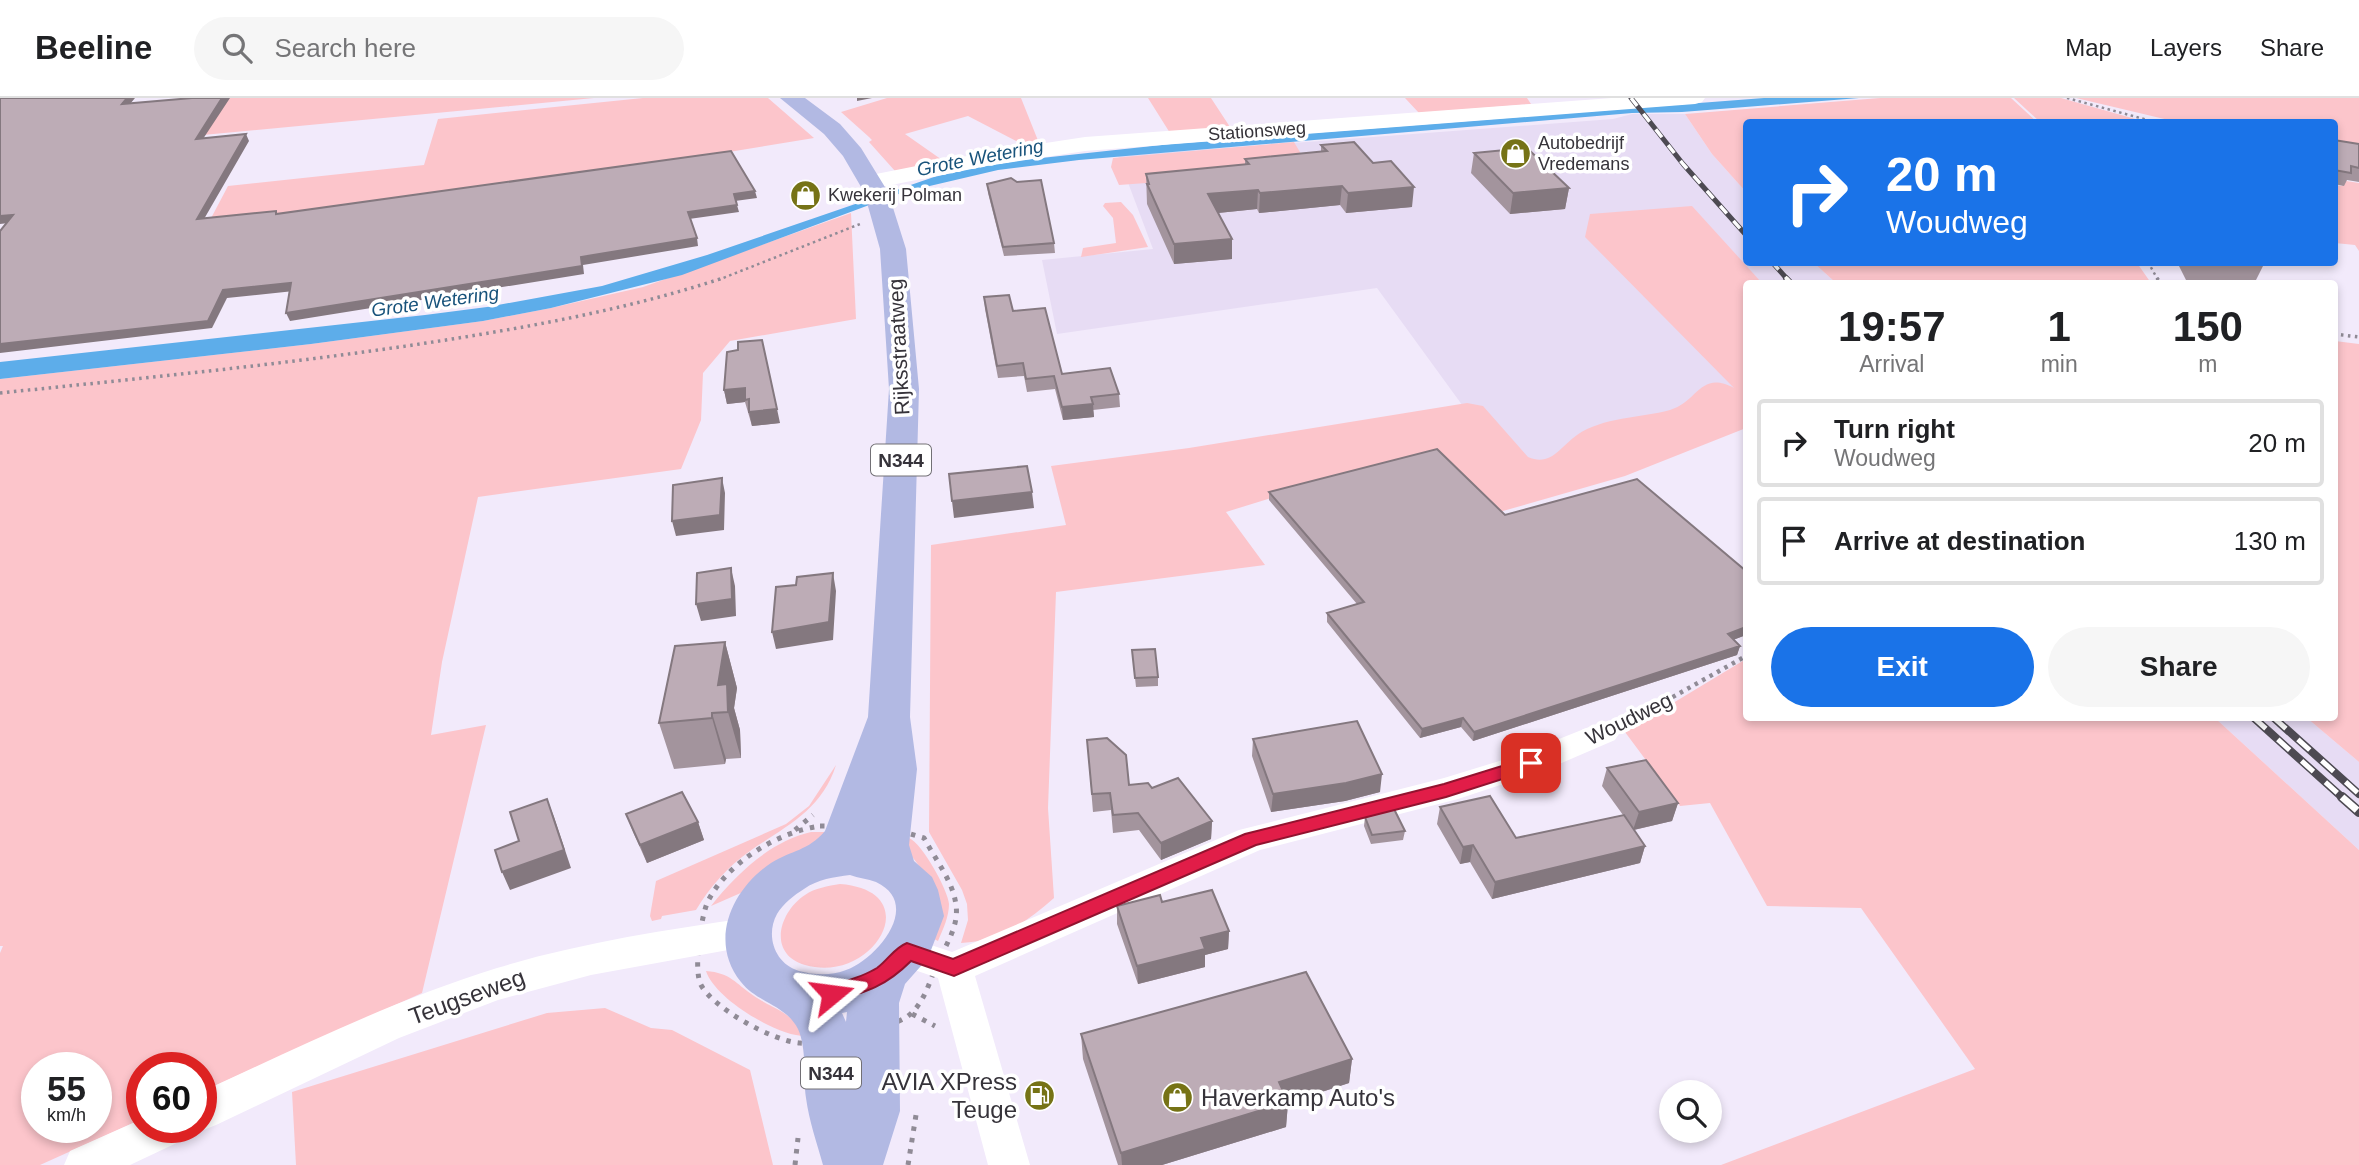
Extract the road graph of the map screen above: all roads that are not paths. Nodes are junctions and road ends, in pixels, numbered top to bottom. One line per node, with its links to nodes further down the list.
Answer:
1 (791, 98): 3 (main road, Rijksstraatweg / N344)
2 (1695, 98): 3 (street, Stationsweg)
3 (873, 201): 4 (main road, Rijksstraatweg / N344)
4 (889, 717): 6 (main road, Rijksstraatweg / N344); 7 (main road, Rijksstraatweg / N344)
5 (1604, 732): 10 (street, Woudweg)
6 (806, 847): 7 (main road, N344); 8 (main road, N344)
7 (894, 870): 9 (main road, N344)
8 (748, 933): 11 (main road, N344); 12 (street, Teugseweg)
9 (897, 962): 10 (street); 11 (main road, N344); 15 (main road, N344)
10 (954, 968): 16 (street)
11 (794, 992): 15 (main road, N344)
12 (217, 1105)
13 (133, 1143): 14 (street)
14 (85, 1165)
15 (853, 1165)
16 (1009, 1165)

